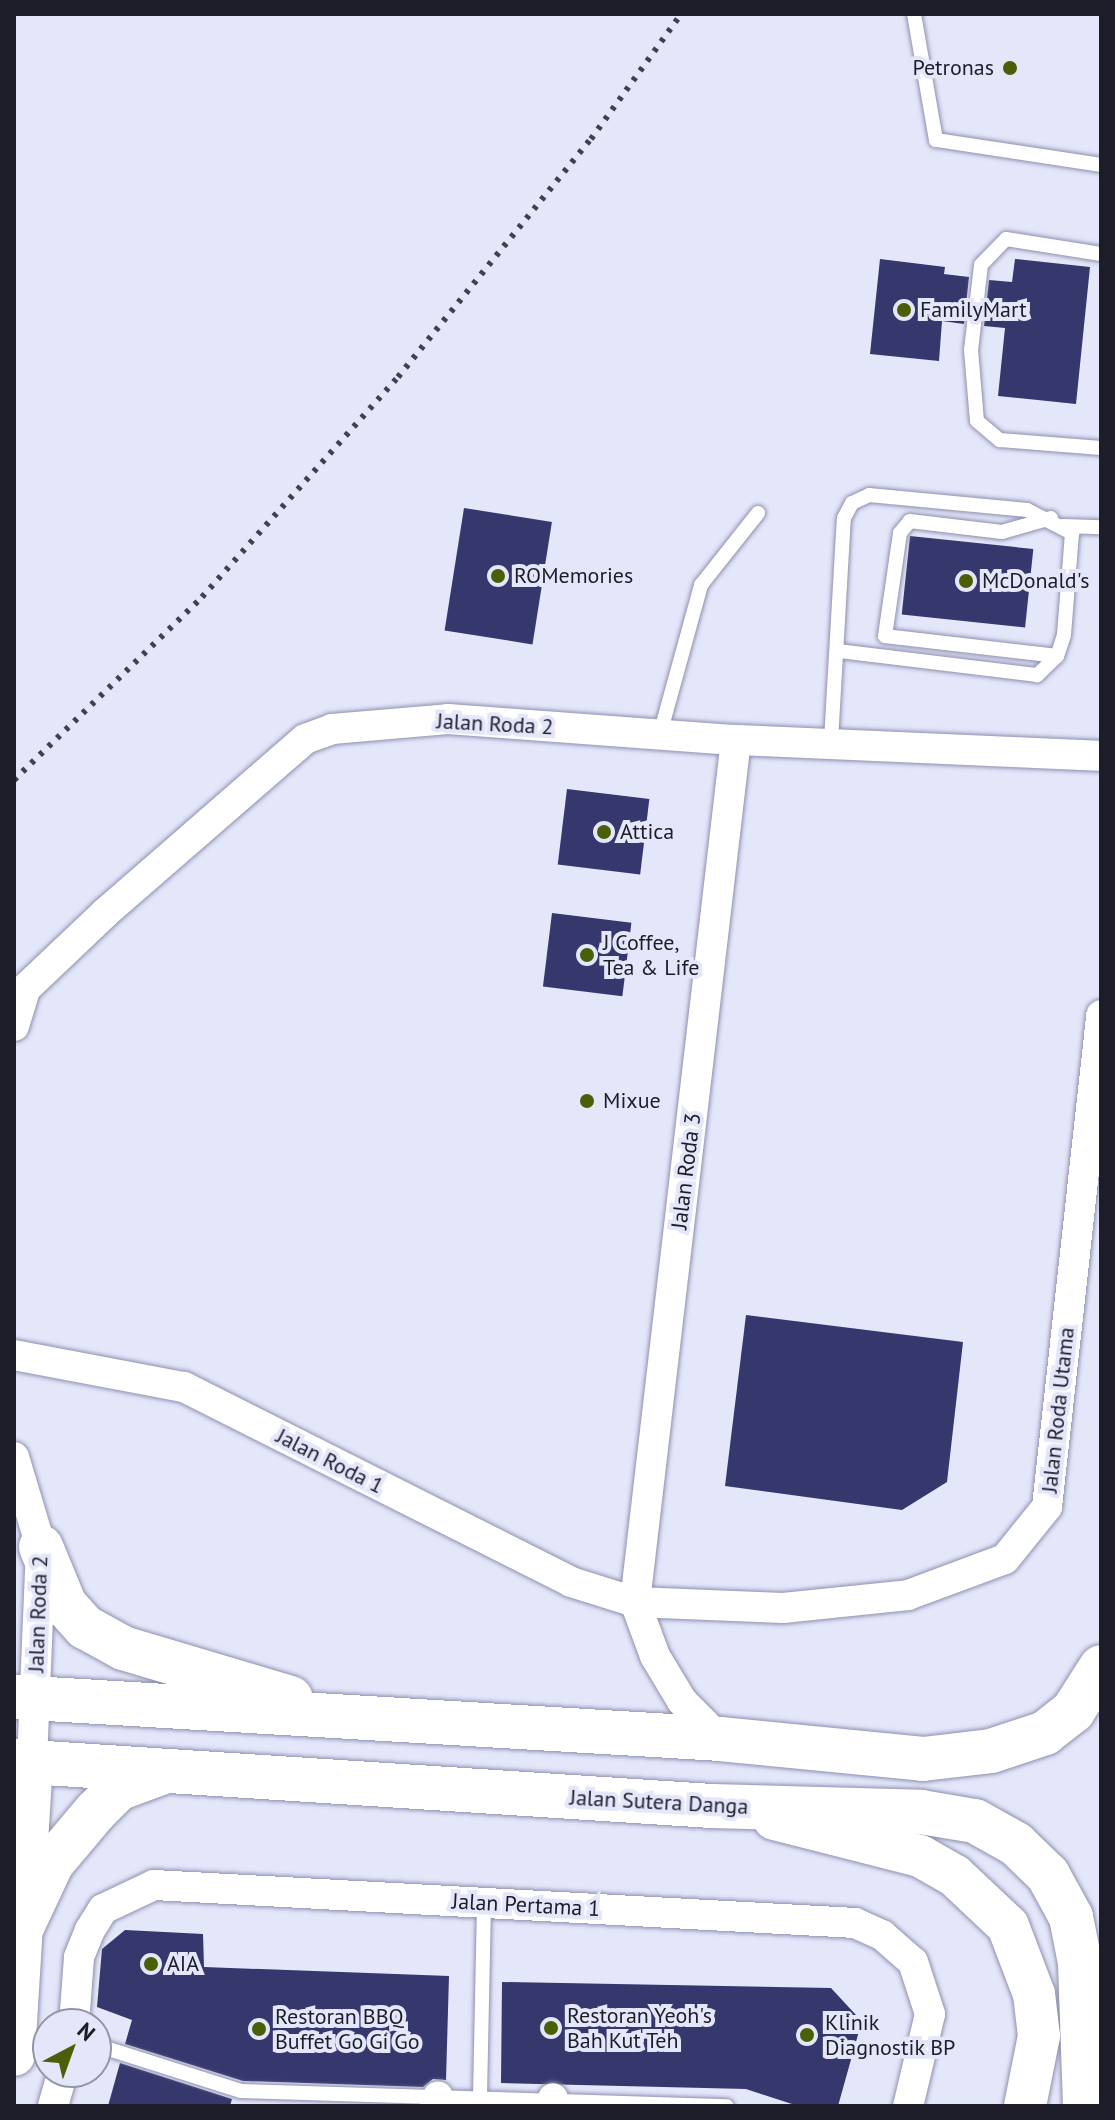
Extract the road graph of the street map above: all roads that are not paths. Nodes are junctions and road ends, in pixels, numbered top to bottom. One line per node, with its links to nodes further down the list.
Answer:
1 (914, 14): 2 (lane)
2 (1101, 165)
3 (1101, 254): 4 (lane)
4 (1101, 448)
5 (758, 513): 10 (lane)
6 (1057, 522): 7 (lane); 8 (lane); 9 (lane); 9 (lane)
7 (1101, 527)
8 (838, 651): 9 (lane); 12 (lane)
9 (1057, 656)
10 (660, 734): 11 (street, Jalan Roda 2); 15 (street, Jalan Roda 2)
11 (736, 740): 12 (street, Jalan Roda 2); 20 (street, Jalan Roda 3)
12 (831, 741): 13 (street, Jalan Roda 2)
13 (1101, 756)
14 (1101, 1015): 20 (street, Jalan Roda Utama)
15 (14, 1026)
16 (14, 1355): 20 (street, Jalan Roda 1)
17 (14, 1457): 18 (street, Jalan Roda 2)
18 (16, 1492): 19 (street, Jalan Roda 2)
19 (41, 1547): 22 (street, Jalan Roda 2); 23 (main road)
20 (635, 1602): 24 (street)
21 (1101, 1667): 24 (main road)
22 (24, 1697): 23 (main road); 25 (street, Jalan Roda 2)
23 (354, 1719): 24 (main road)
24 (720, 1739)
25 (23, 1761): 26 (main road, Jalan Sutera Danga); 29 (street)
26 (167, 1771): 27 (main road, Jalan Sutera Danga); 29 (main road)
27 (712, 1806): 40 (street); 41 (main road, Jalan Sutera Danga)
28 (484, 1903): 30 (street, Jalan Pertama 1); 34 (lane); 39 (street, Jalan Pertama 1)
29 (23, 1925): 32 (street)
30 (75, 2008)
31 (112, 2050): 33 (lane)
32 (14, 2055)
33 (241, 2091): 35 (lane); 37 (lane)
34 (480, 2096): 35 (lane); 36 (lane)
35 (437, 2101)
36 (552, 2102): 38 (lane)
37 (236, 2106)
38 (723, 2106)
39 (908, 2106)
40 (1025, 2106)
41 (1085, 2106)

